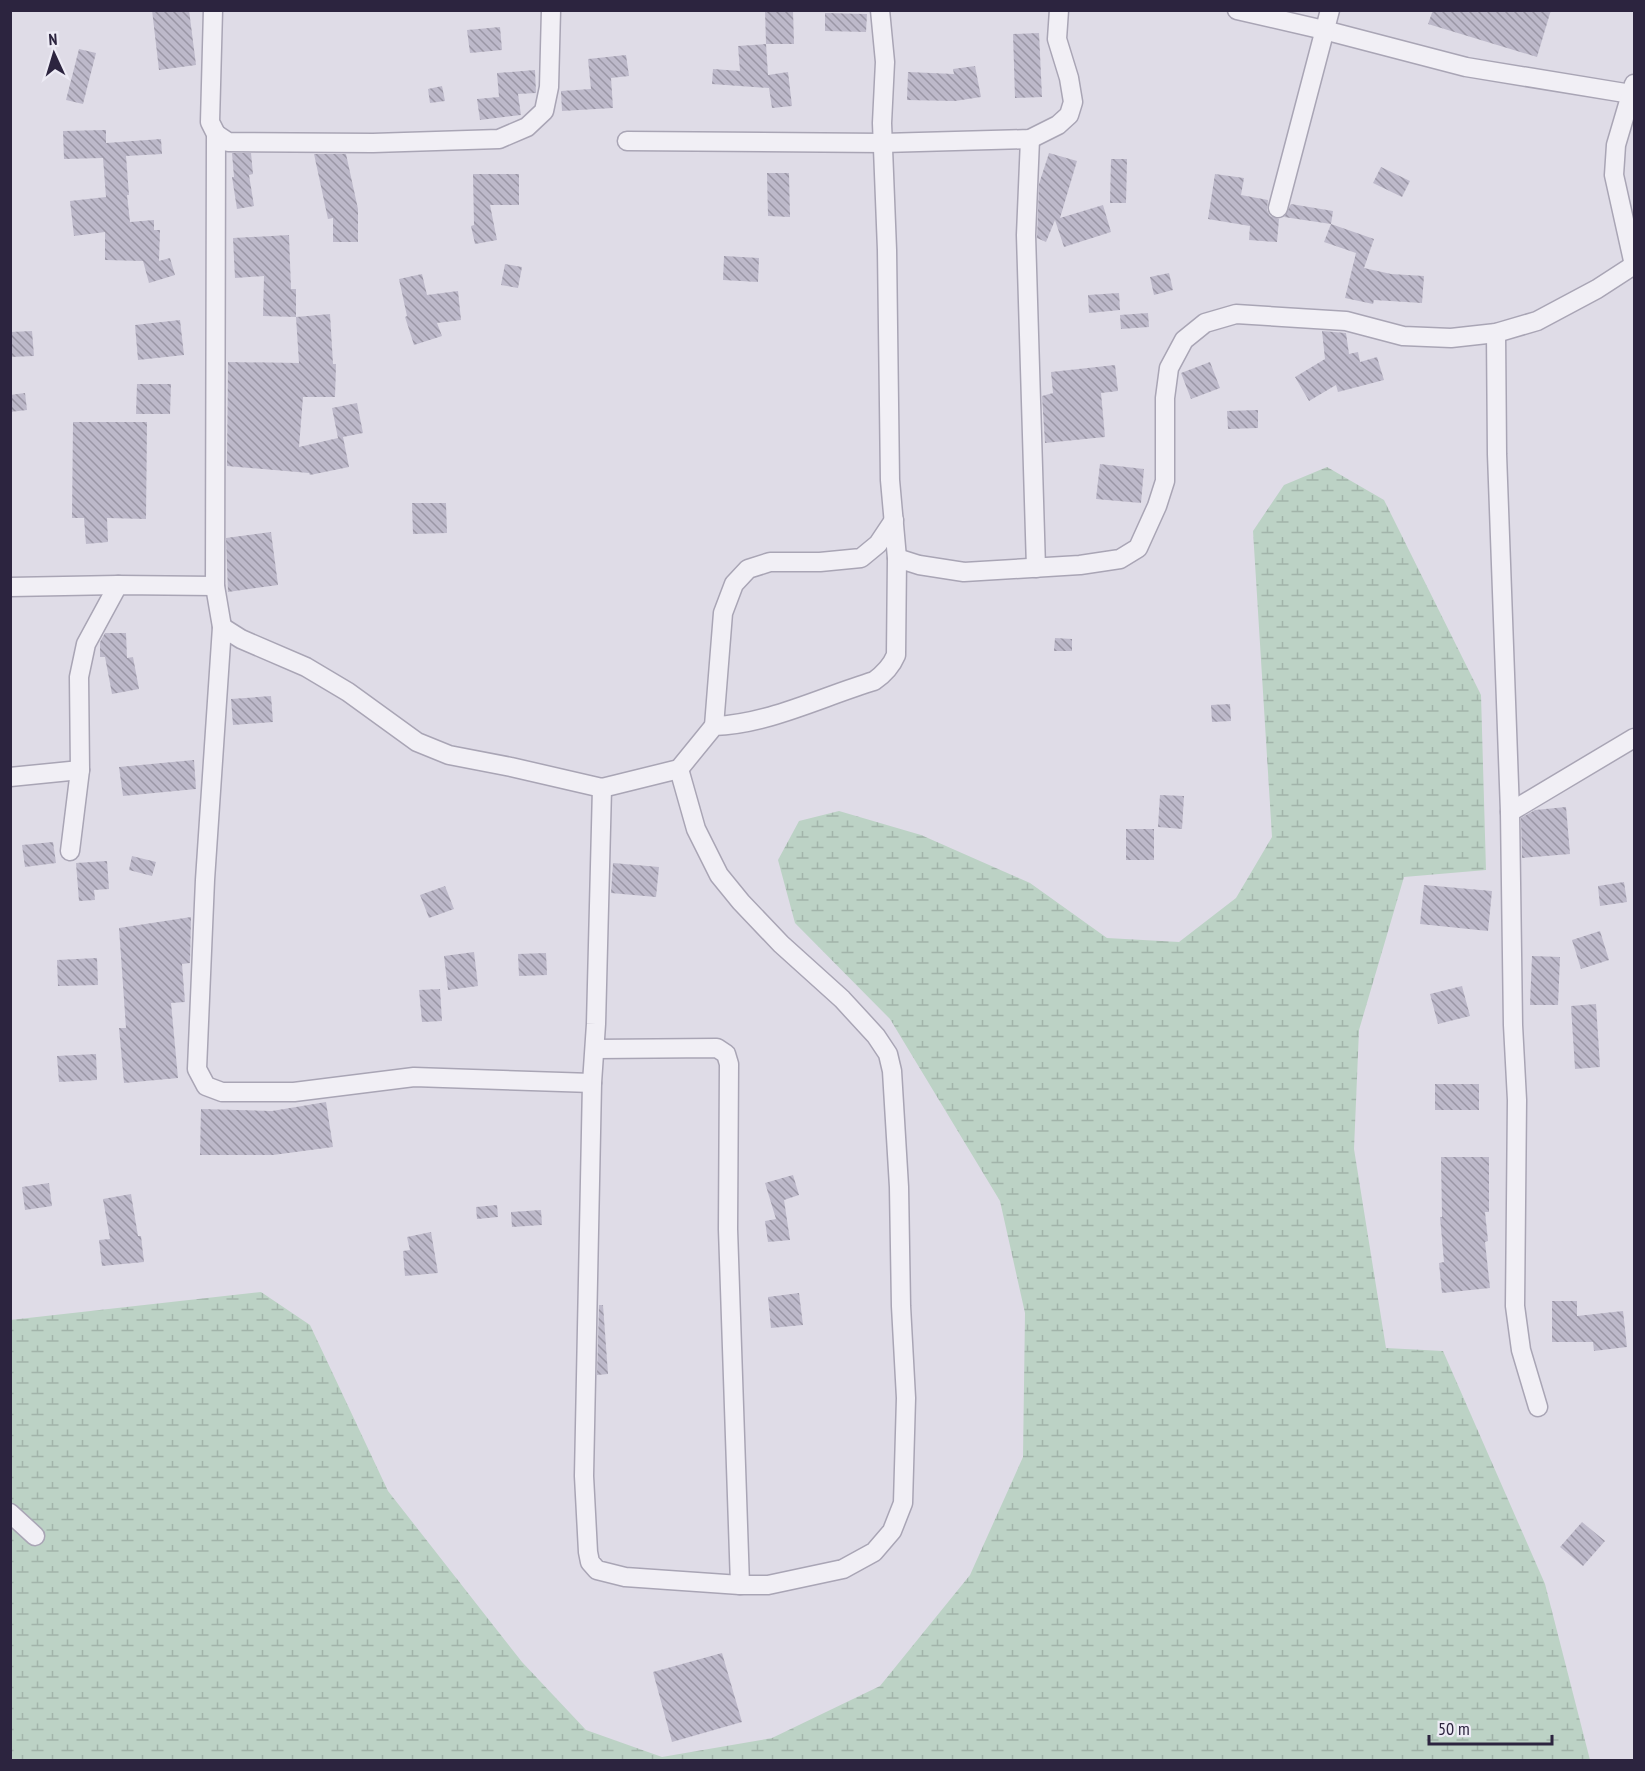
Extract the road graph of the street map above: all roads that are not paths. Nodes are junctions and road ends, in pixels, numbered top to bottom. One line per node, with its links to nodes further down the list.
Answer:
1 (213, 10): 9 (street)
2 (551, 10): 9 (street)
3 (880, 10): 12 (street)
4 (1059, 10): 10 (street)
5 (1237, 10): 7 (street)
6 (1330, 10): 7 (street)
7 (1324, 30): 8 (street); 13 (street)
8 (1633, 89): 14 (street)
9 (216, 134): 20 (street)
10 (1030, 139): 12 (street); 18 (street)
11 (627, 141): 12 (street)
12 (883, 143): 16 (street)
13 (1278, 208)
14 (1634, 265): 15 (street)
15 (1496, 333): 18 (street); 29 (street)
16 (894, 520): 17 (street); 23 (street)
17 (897, 558): 18 (street); 23 (street)
18 (1036, 568)
19 (118, 585): 20 (street); 21 (street); 25 (street)
20 (215, 586): 22 (street)
21 (10, 587)
22 (222, 627): 28 (street); 32 (street)
23 (714, 726): 26 (street)
24 (1635, 738): 29 (street)
25 (80, 770): 27 (street); 30 (street)
26 (679, 770): 28 (street); 36 (street)
27 (10, 777)
28 (602, 788): 31 (street)
29 (1510, 812): 33 (street)
30 (70, 851)
31 (595, 1049): 32 (street); 36 (street)
32 (592, 1083): 36 (street)
33 (1538, 1407)
34 (10, 1513): 35 (street)
35 (35, 1536)
36 (740, 1585)

